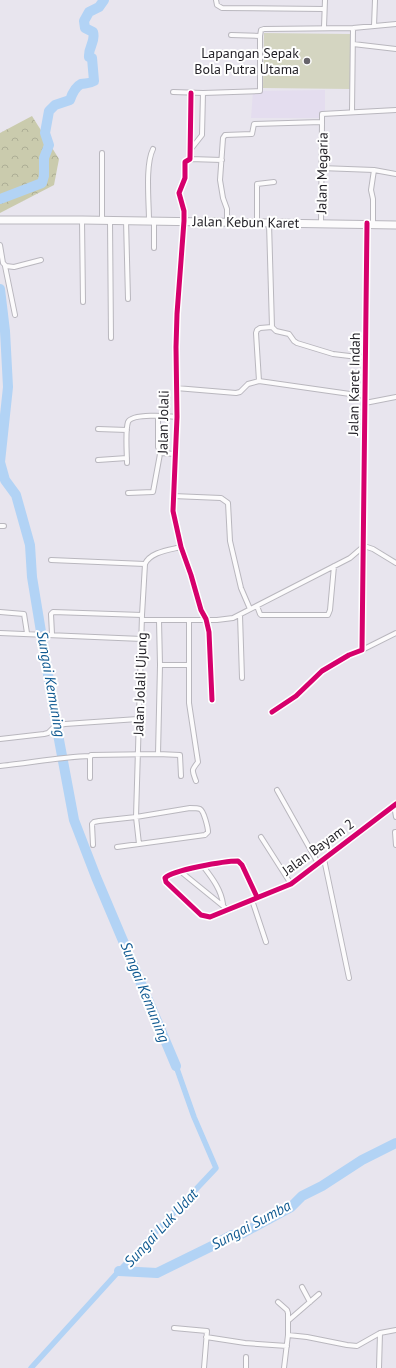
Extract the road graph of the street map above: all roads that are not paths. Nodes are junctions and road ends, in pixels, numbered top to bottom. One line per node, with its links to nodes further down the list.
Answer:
1 (216, 0): 4 (street)
2 (325, 0): 4 (street)
3 (375, 0): 6 (street)
4 (324, 9): 7 (street)
5 (396, 24): 6 (street)
6 (374, 26): 8 (street)
7 (324, 27): 8 (street); 10 (street)
8 (353, 28): 11 (street)
9 (231, 35): 10 (street)
10 (260, 36): 15 (street)
11 (353, 44): 12 (street); 17 (street)
12 (396, 49)
13 (173, 92): 14 (street)
14 (191, 92): 15 (street); 20 (street, Jalan Jolali)
15 (203, 93): 20 (street)
16 (396, 110): 17 (street)
17 (352, 111): 18 (street)
18 (322, 122): 23 (street); 24 (street, Jalan Megaria)
19 (153, 149): 33 (street)
20 (190, 150): 22 (street, Jalan Jolali)
21 (102, 153): 30 (street)
22 (190, 159): 23 (street); 34 (street, Jalan Jolali)
23 (222, 160): 35 (street)
24 (321, 168): 25 (street); 38 (street, Jalan Megaria)
25 (374, 170): 26 (street); 39 (street, Jalan Karet Indah)
26 (396, 174)
27 (274, 182): 36 (street)
28 (0, 220): 29 (main road, Jalan Kebun Karet)
29 (82, 220): 30 (main road, Jalan Kebun Karet); 46 (street)
30 (102, 220): 31 (main road, Jalan Kebun Karet)
31 (110, 220): 32 (main road, Jalan Kebun Karet); 49 (street)
32 (126, 220): 33 (main road, Jalan Kebun Karet); 45 (street)
33 (152, 221): 34 (main road, Jalan Kebun Karet); 42 (street)
34 (184, 221): 35 (main road, Jalan Kebun Karet); 52 (street, Jalan Jolali)
35 (227, 222): 36 (main road, Jalan Kebun Karet)
36 (257, 222): 37 (main road, Jalan Kebun Karet)
37 (269, 223): 38 (main road, Jalan Kebun Karet); 48 (street)
38 (321, 224): 39 (main road, Jalan Kebun Karet)
39 (370, 224): 40 (main road, Jalan Kebun Karet); 50 (street, Jalan Karet Indah)
40 (396, 225)
41 (0, 245): 44 (street)
42 (154, 248)
43 (40, 260): 44 (street)
44 (5, 266): 47 (street)
45 (128, 299)
46 (83, 302)
47 (15, 315)
48 (272, 328): 50 (street); 51 (street)
49 (111, 338)
50 (366, 358): 53 (street, Jalan Karet Indah)
51 (259, 382): 52 (street); 53 (street)
52 (176, 388): 57 (street, Jalan Jolali)
53 (364, 396): 55 (street, Jalan Karet Indah)
54 (396, 397): 55 (street)
55 (365, 403): 67 (street, Jalan Karet Indah)
56 (158, 416): 57 (street); 59 (street); 60 (street)
57 (177, 417): 61 (street, Jalan Jolali)
58 (98, 429): 59 (street)
59 (127, 430): 62 (street)
60 (161, 453): 61 (street); 65 (street)
61 (175, 454): 66 (street, Jalan Jolali)
62 (127, 458): 63 (street); 64 (street)
63 (98, 460)
64 (127, 463)
65 (128, 493)
66 (173, 496): 68 (street, Jalan Jolali); 74 (street)
67 (364, 546): 70 (street); 72 (street); 86 (street, Jalan Karet Indah)
68 (181, 547): 71 (street); 78 (street, Jalan Jolali)
69 (51, 560): 71 (street)
70 (396, 563)
71 (145, 564): 77 (street, Jalan Jolali Ujung)
72 (334, 566): 73 (street); 73 (street)
73 (257, 606): 74 (street)
74 (250, 609): 76 (street)
75 (0, 612): 83 (street)
76 (240, 615): 78 (street); 89 (street)
77 (142, 618): 79 (street); 84 (street); 85 (street, Jalan Jolali Ujung)
78 (206, 619): 80 (street); 90 (street, Jalan Jolali)
79 (159, 620): 80 (street); 87 (street)
80 (189, 620): 88 (street)
81 (0, 633): 83 (street)
82 (396, 633): 86 (street)
83 (27, 634): 84 (street)
84 (49, 634): 85 (street)
85 (142, 639): 92 (street, Jalan Jolali Ujung)
86 (362, 650): 91 (street)
87 (160, 665): 88 (street); 94 (street)
88 (188, 665): 100 (street)
89 (242, 678)
90 (212, 700)
91 (272, 712)
92 (138, 719): 93 (street); 95 (street, Jalan Jolali Ujung)
93 (0, 739)
94 (158, 754): 95 (street); 98 (street)
95 (138, 755): 96 (street); 103 (street, Jalan Jolali Ujung)
96 (90, 756): 97 (street); 99 (street)
97 (0, 766)
98 (181, 776)
99 (90, 778)
100 (196, 781)
101 (277, 790): 112 (street)
102 (395, 805): 104 (street); 111 (street, Jalan Bayam 2)
103 (136, 817): 107 (street, Jalan Jolali Ujung); 107 (street); 108 (street)
104 (396, 817)
105 (396, 832): 109 (street)
106 (262, 837): 115 (street)
107 (139, 844): 110 (street)
108 (93, 845)
109 (396, 845)
110 (117, 846)
111 (324, 859): 112 (street, Jalan Bayam 2); 121 (street)
112 (318, 862): 115 (street, Jalan Bayam 2)
113 (203, 866): 114 (street); 116 (street); 118 (street)
114 (180, 871): 118 (street); 119 (street, Jalan Bayam 2)
115 (291, 884): 116 (street, Jalan Bayam 2)
116 (257, 897): 117 (street, Jalan Bayam 2)
117 (252, 900): 119 (street, Jalan Bayam 2); 120 (street)
118 (223, 905): 119 (street)
119 (228, 910)
120 (266, 942)
121 (349, 978)
122 (302, 1287): 125 (street)
123 (319, 1294): 125 (street)
124 (278, 1302): 126 (street)
125 (310, 1302): 126 (street)
126 (289, 1320): 130 (street)
127 (174, 1328): 131 (street)
128 (396, 1330): 129 (street)
129 (380, 1333): 130 (street); 137 (street)
130 (288, 1336): 132 (street)
131 (206, 1337): 132 (street); 134 (street)
132 (287, 1346): 136 (street)
133 (246, 1357): 135 (street)
134 (204, 1368)
135 (246, 1368)
136 (284, 1368)
137 (379, 1368)

